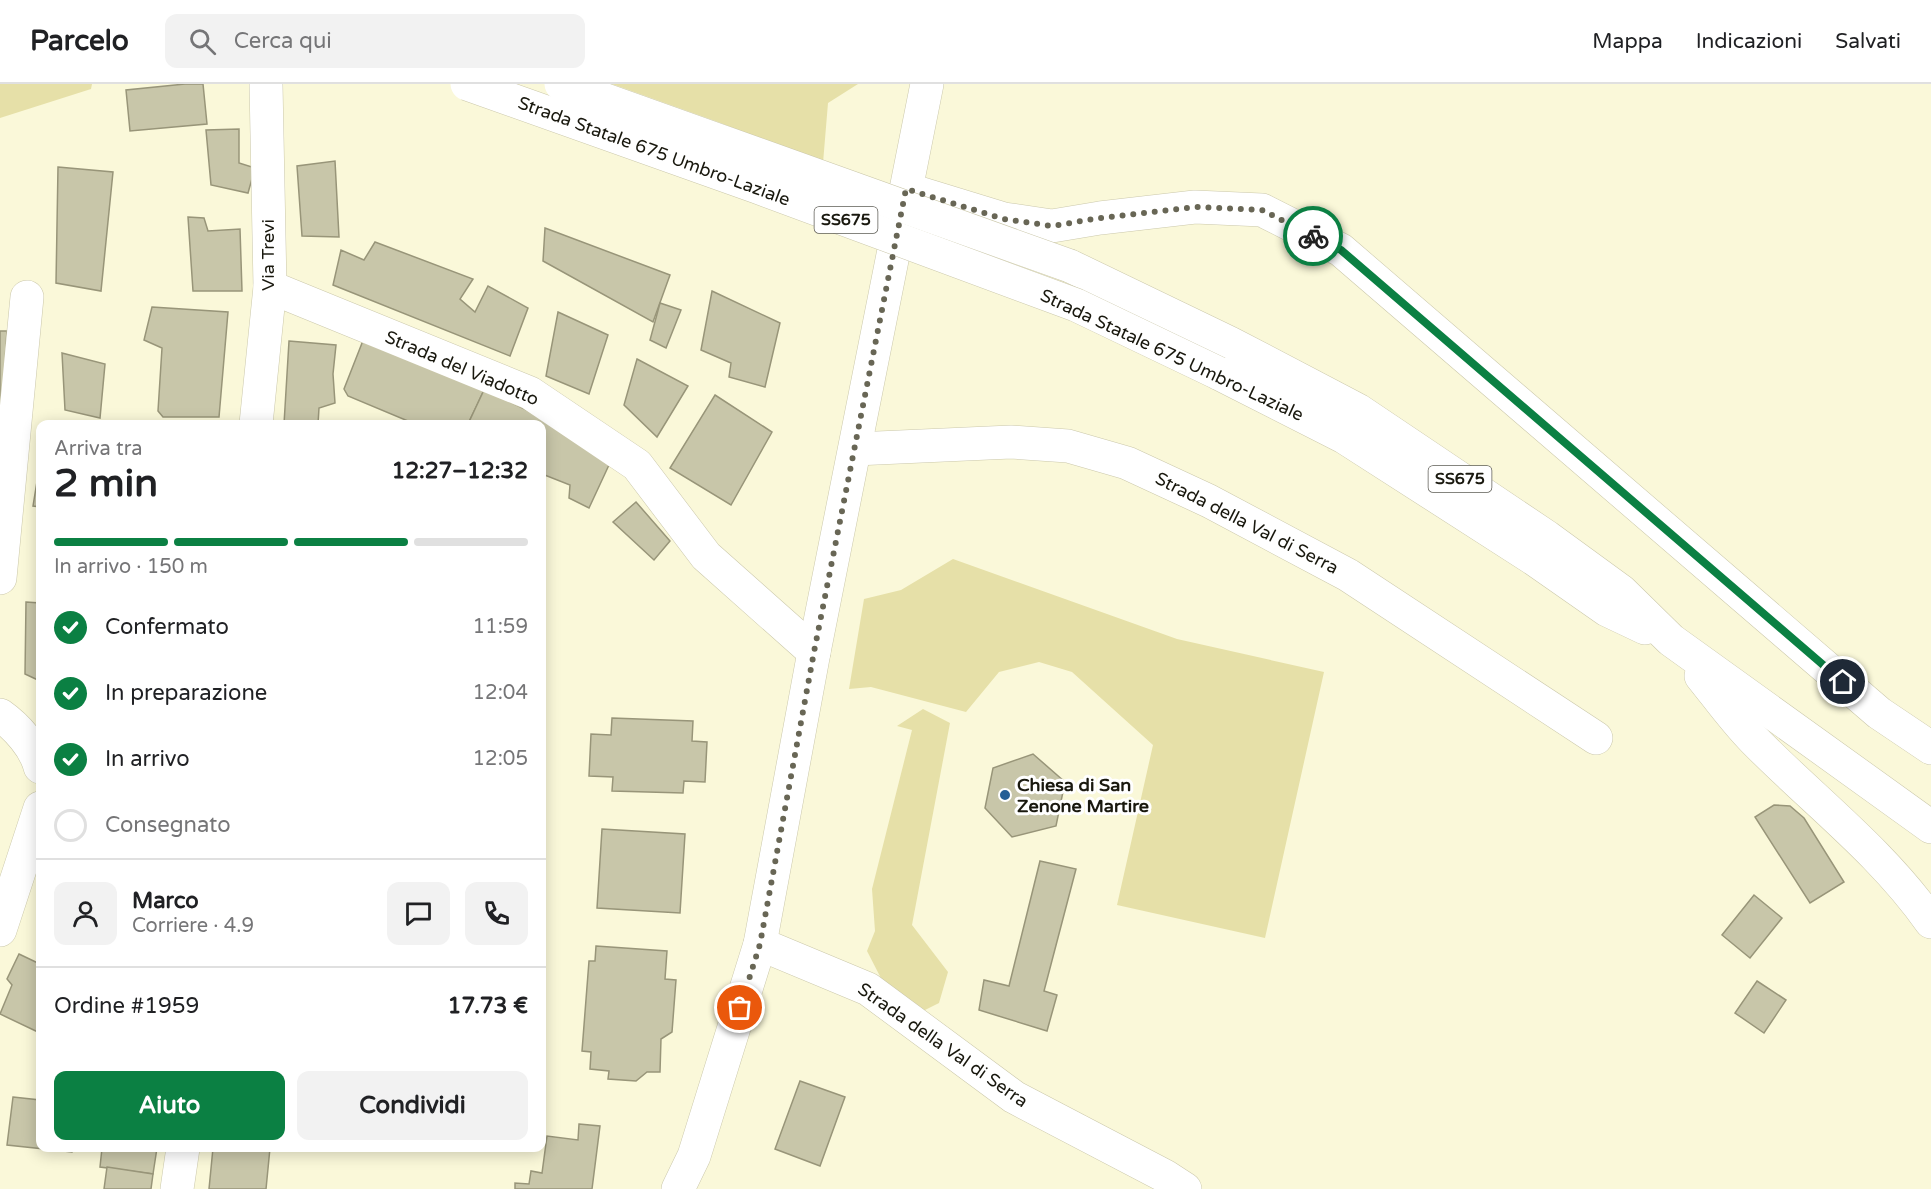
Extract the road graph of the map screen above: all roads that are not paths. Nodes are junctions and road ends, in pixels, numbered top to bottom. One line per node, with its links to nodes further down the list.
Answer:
1 (266, 84): 6 (main road, Via Trevi)
2 (467, 84): 8 (main road, Strada Statale 675 Umbro-Laziale / SS675, bridge)
3 (561, 84): 8 (main road, Strada Statale 675 Umbro-Laziale / SS675, bridge)
4 (927, 84): 5 (main road)
5 (906, 189): 10 (main road); 16 (main road)
6 (270, 288): 9 (main road, Via Trevi); 13 (main road, Strada del Viadotto)
7 (27, 297): 11 (main road)
8 (1224, 358): 12 (main road, Strada Statale 675 Umbro-Laziale / SS675)
9 (256, 420)
10 (855, 449): 13 (main road); 15 (main road, Strada della Val di Serra)
11 (0, 578)
12 (1671, 640): 19 (main road, Strada Statale 675 Umbro-Laziale / SS675); 20 (main road)
13 (814, 652): 22 (main road)
14 (0, 715): 17 (main road)
15 (1596, 738)
16 (1931, 748)
17 (36, 754)
18 (36, 820): 21 (main road)
19 (1931, 827)
20 (1931, 922)
21 (0, 930)
22 (760, 944): 25 (main road); 26 (main road, Strada della Val di Serra)
23 (182, 1152): 24 (main road)
24 (177, 1189)
25 (678, 1189)
26 (1185, 1189)

